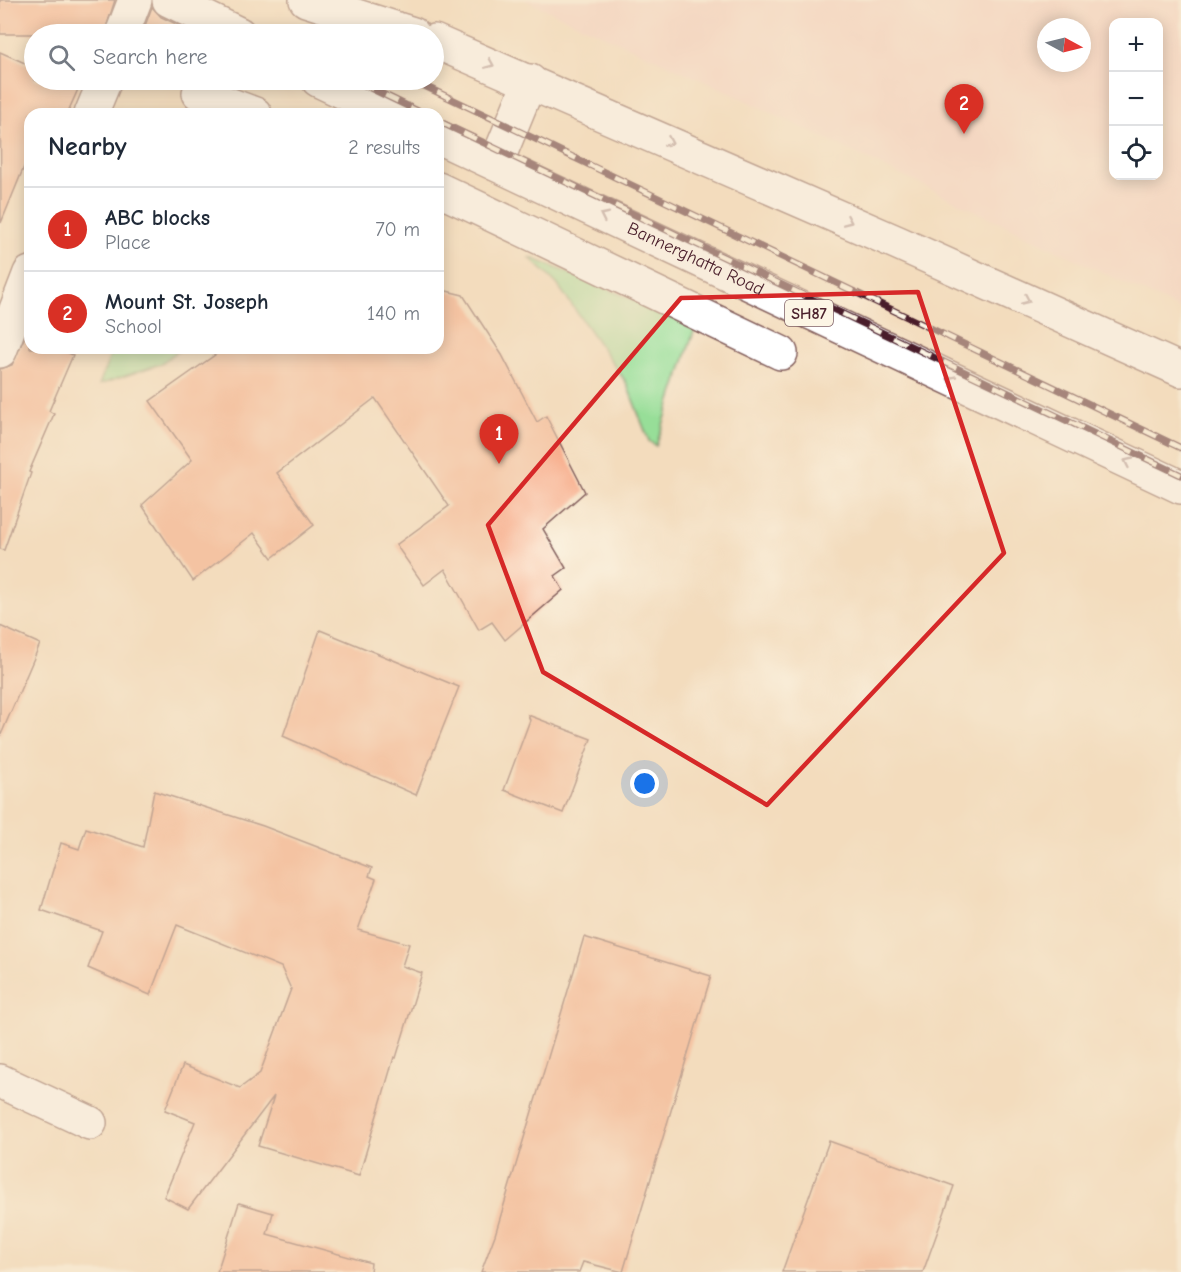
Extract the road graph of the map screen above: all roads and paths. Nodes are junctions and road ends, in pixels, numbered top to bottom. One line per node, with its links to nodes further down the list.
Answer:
1 (135, 0): 4 (main road)
2 (169, 0): 5 (main road)
3 (306, 0): 6 (main road)
4 (126, 24)
5 (218, 24)
6 (382, 24)
7 (444, 45): 8 (main road, one-way to 8)
8 (530, 81): 16 (main road); 21 (main road, one-way to 21)
9 (101, 90): 12 (main road)
10 (339, 90): 14 (main road)
11 (199, 93): 13 (main road)
12 (93, 108)
13 (239, 108)
14 (377, 108)
15 (444, 140): 16 (main road, Bannerghatta Road / SH87)
16 (496, 164): 22 (main road, Bannerghatta Road / SH87, one-way to 16)
17 (444, 192): 20 (main road)
18 (24, 287): 19 (main road)
19 (3, 337)
20 (782, 353)
21 (1181, 370)
22 (1181, 487)
23 (0, 1081): 24 (main road)
24 (90, 1123)

